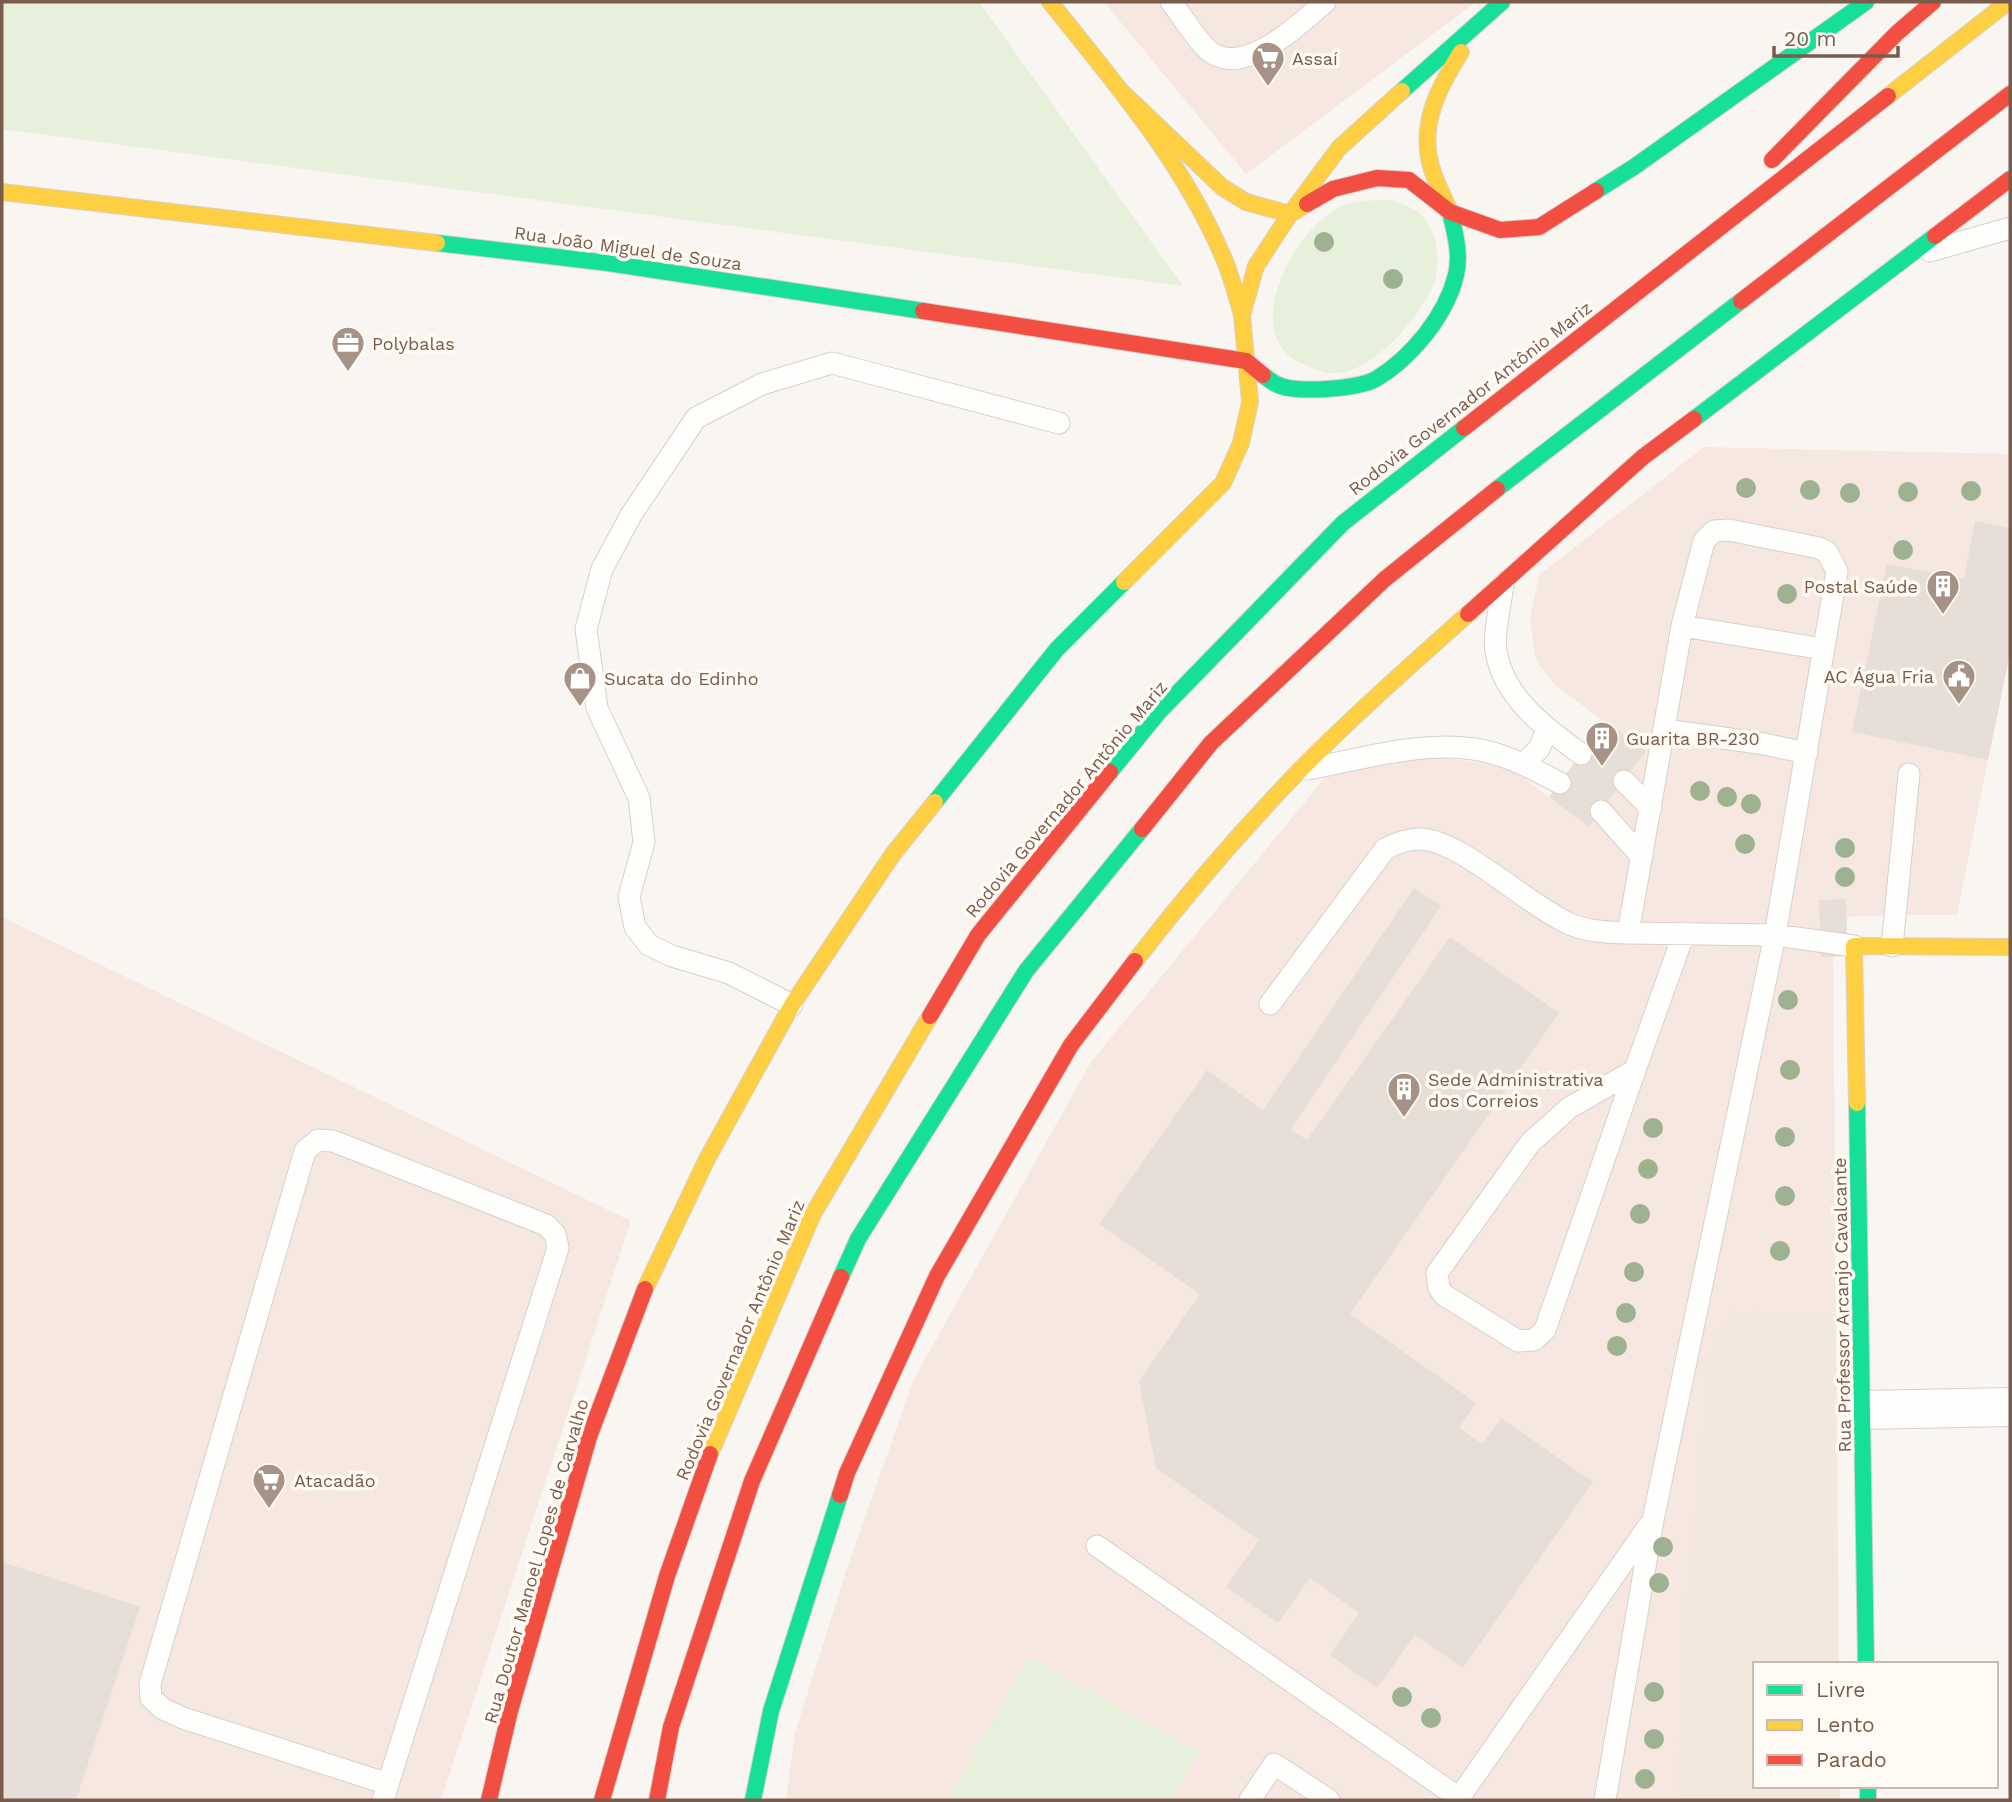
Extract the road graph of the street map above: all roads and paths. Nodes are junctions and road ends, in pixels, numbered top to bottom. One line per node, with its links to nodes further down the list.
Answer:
1 (1050, 2): 9 (main road)
2 (1171, 2): 3 (lane)
3 (1325, 2)
4 (1502, 2): 8 (main road)
5 (1866, 2): 16 (main road)
6 (1933, 2): 11 (main road)
7 (2008, 2): 20 (main road, Rodovia Governador Antônio Mariz)
8 (1488, 13): 16 (main road); 17 (main road)
9 (1121, 91): 17 (main road); 22 (main road)
10 (2010, 94): 21 (main road)
11 (1762, 170)
12 (2010, 179): 19 (main road)
13 (1742, 190): 20 (main road)
14 (2, 191): 23 (main road, Rua João Miguel de Souza)
15 (1905, 195): 21 (main road)
16 (1450, 212): 17 (main road); 23 (main road)
17 (1290, 214): 22 (main road)
18 (2010, 228): 19 (lane)
19 (1907, 258): 25 (main road)
20 (1665, 268): 56 (main road, Rodovia Governador Antônio Mariz)
21 (1753, 291): 57 (main road)
22 (1242, 315): 23 (main road)
23 (1246, 360): 47 (main road, Rua Doutor Manoel Lopes de Carvalho)
24 (1059, 423): 47 (lane)
25 (1503, 583): 28 (lane); 33 (main road)
26 (1682, 626): 27 (lane); 27 (lane); 29 (lane)
27 (1824, 649): 30 (lane)
28 (1547, 729): 31 (lane); 32 (lane)
29 (1664, 730): 30 (lane); 37 (lane)
30 (1807, 753): 42 (lane)
31 (1581, 754)
32 (1523, 764): 33 (lane); 36 (lane)
33 (1299, 771): 58 (main road)
34 (1909, 774): 44 (lane)
35 (1624, 781): 37 (lane)
36 (1560, 783)
37 (1651, 807): 39 (lane)
38 (1601, 811): 39 (lane)
39 (1642, 857): 40 (lane)
40 (1628, 933): 41 (lane); 46 (lane)
41 (1684, 933): 42 (lane); 48 (lane)
42 (1775, 935): 43 (lane); 51 (lane)
43 (1854, 946): 44 (main road); 50 (main road, Rua Professor Arcanjo Cavalcante)
44 (1892, 946): 45 (main road)
45 (2010, 947)
46 (1270, 1004)
47 (792, 1005): 55 (main road, Rua Doutor Manoel Lopes de Carvalho)
48 (1635, 1070): 48 (lane)
49 (2010, 1407): 50 (street)
50 (1864, 1410): 53 (main road, Rua Professor Arcanjo Cavalcante)
51 (1653, 1520): 52 (lane); 61 (lane)
52 (1097, 1546)
53 (1867, 1662)
54 (385, 1792): 54 (lane)
55 (489, 1800)
56 (602, 1800)
57 (657, 1800)
58 (753, 1800)
59 (1250, 1800): 60 (lane)
60 (1329, 1800)
61 (1605, 1800)

